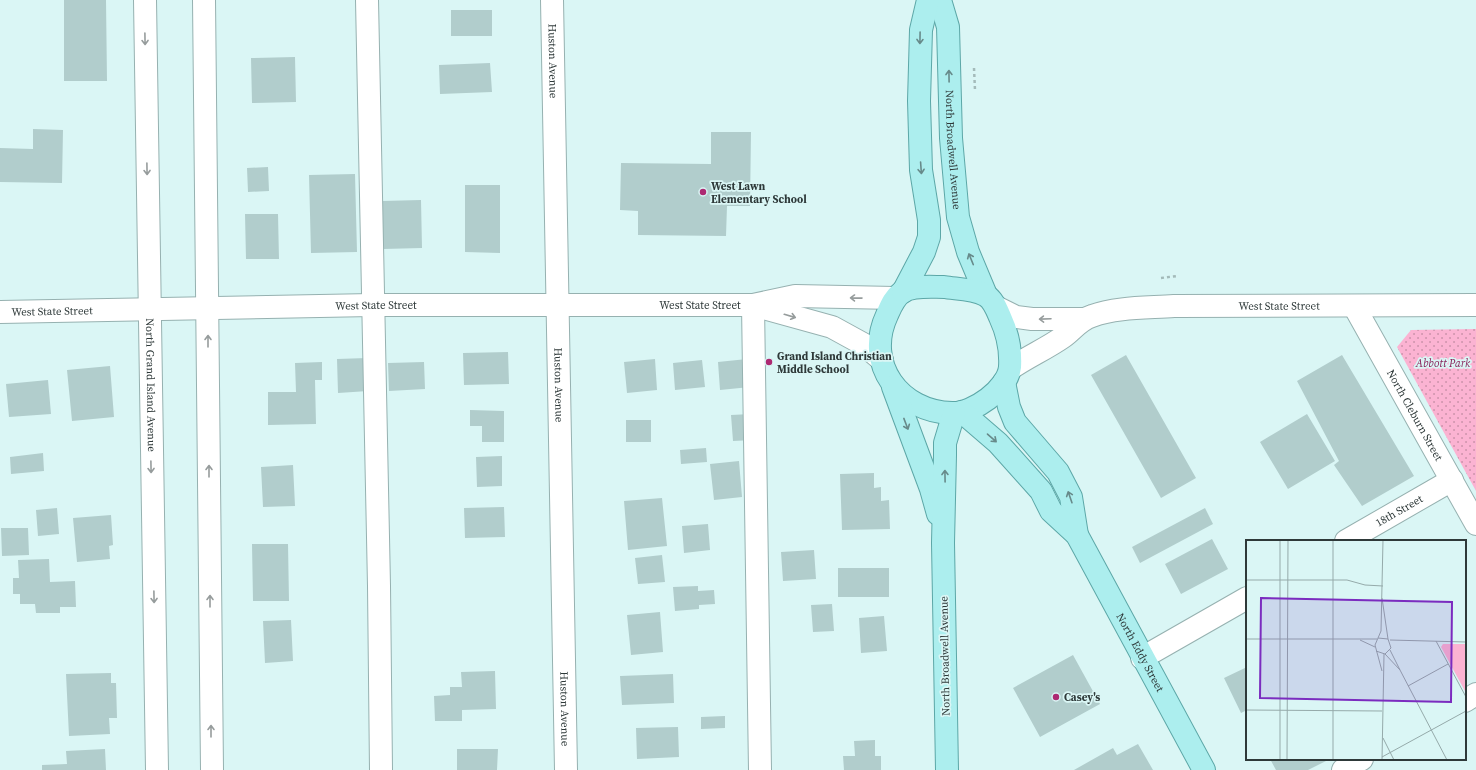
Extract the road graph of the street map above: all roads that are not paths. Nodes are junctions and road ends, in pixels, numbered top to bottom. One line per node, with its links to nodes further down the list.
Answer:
1 (144, 0): 15 (street, North Grand Island Avenue, one-way to 15)
2 (204, 0): 14 (street)
3 (367, 0): 9 (street)
4 (552, 0): 10 (street, Huston Avenue)
5 (928, 0): 7 (main road, one-way to 7)
6 (940, 0): 8 (main road, North Broadwell Avenue, one-way to 6)
7 (899, 295): 8 (main road); 11 (street, West State Street, one-way to 11); 18 (main road)
8 (991, 301): 17 (street, West State Street, one-way to 8); 19 (main road)
9 (372, 305): 10 (street, West State Street); 14 (street, West State Street); 34 (street)
10 (558, 305): 11 (street, West State Street); 35 (street, Huston Avenue)
11 (753, 305): 18 (street, West State Street, one-way to 18); 36 (street)
12 (1476, 305): 13 (street, West State Street)
13 (1354, 306): 17 (street, West State Street); 22 (street, North Cleburn Street)
14 (208, 308): 15 (street, West State Street); 33 (street, one-way to 14)
15 (149, 309): 16 (street, West State Street); 32 (street, North Grand Island Avenue, one-way to 32)
16 (0, 312)
17 (1084, 319): 19 (street, West State Street)
18 (882, 360): 20 (main road)
19 (1007, 375): 21 (main road); 24 (main road, North Eddy Street, one-way to 19)
20 (893, 387): 21 (main road); 26 (main road, North Broadwell Avenue, one-way to 26)
21 (958, 413): 24 (main road, North Eddy Street, one-way to 24); 26 (main road, North Broadwell Avenue, one-way to 21)
22 (1452, 480): 23 (street, North Cleburn Street); 25 (street, 18th Street)
23 (1476, 524)
24 (1077, 535): 28 (main road, North Eddy Street)
25 (1348, 540)
26 (943, 543): 37 (main road, North Broadwell Avenue)
27 (1246, 599): 28 (street)
28 (1142, 658): 38 (main road, North Eddy Street)
29 (1476, 694): 30 (street)
30 (1466, 700)
31 (1360, 760): 39 (street)
32 (156, 770)
33 (212, 770)
34 (381, 770)
35 (566, 770)
36 (760, 770)
37 (947, 770)
38 (1204, 770)
39 (1343, 770)

